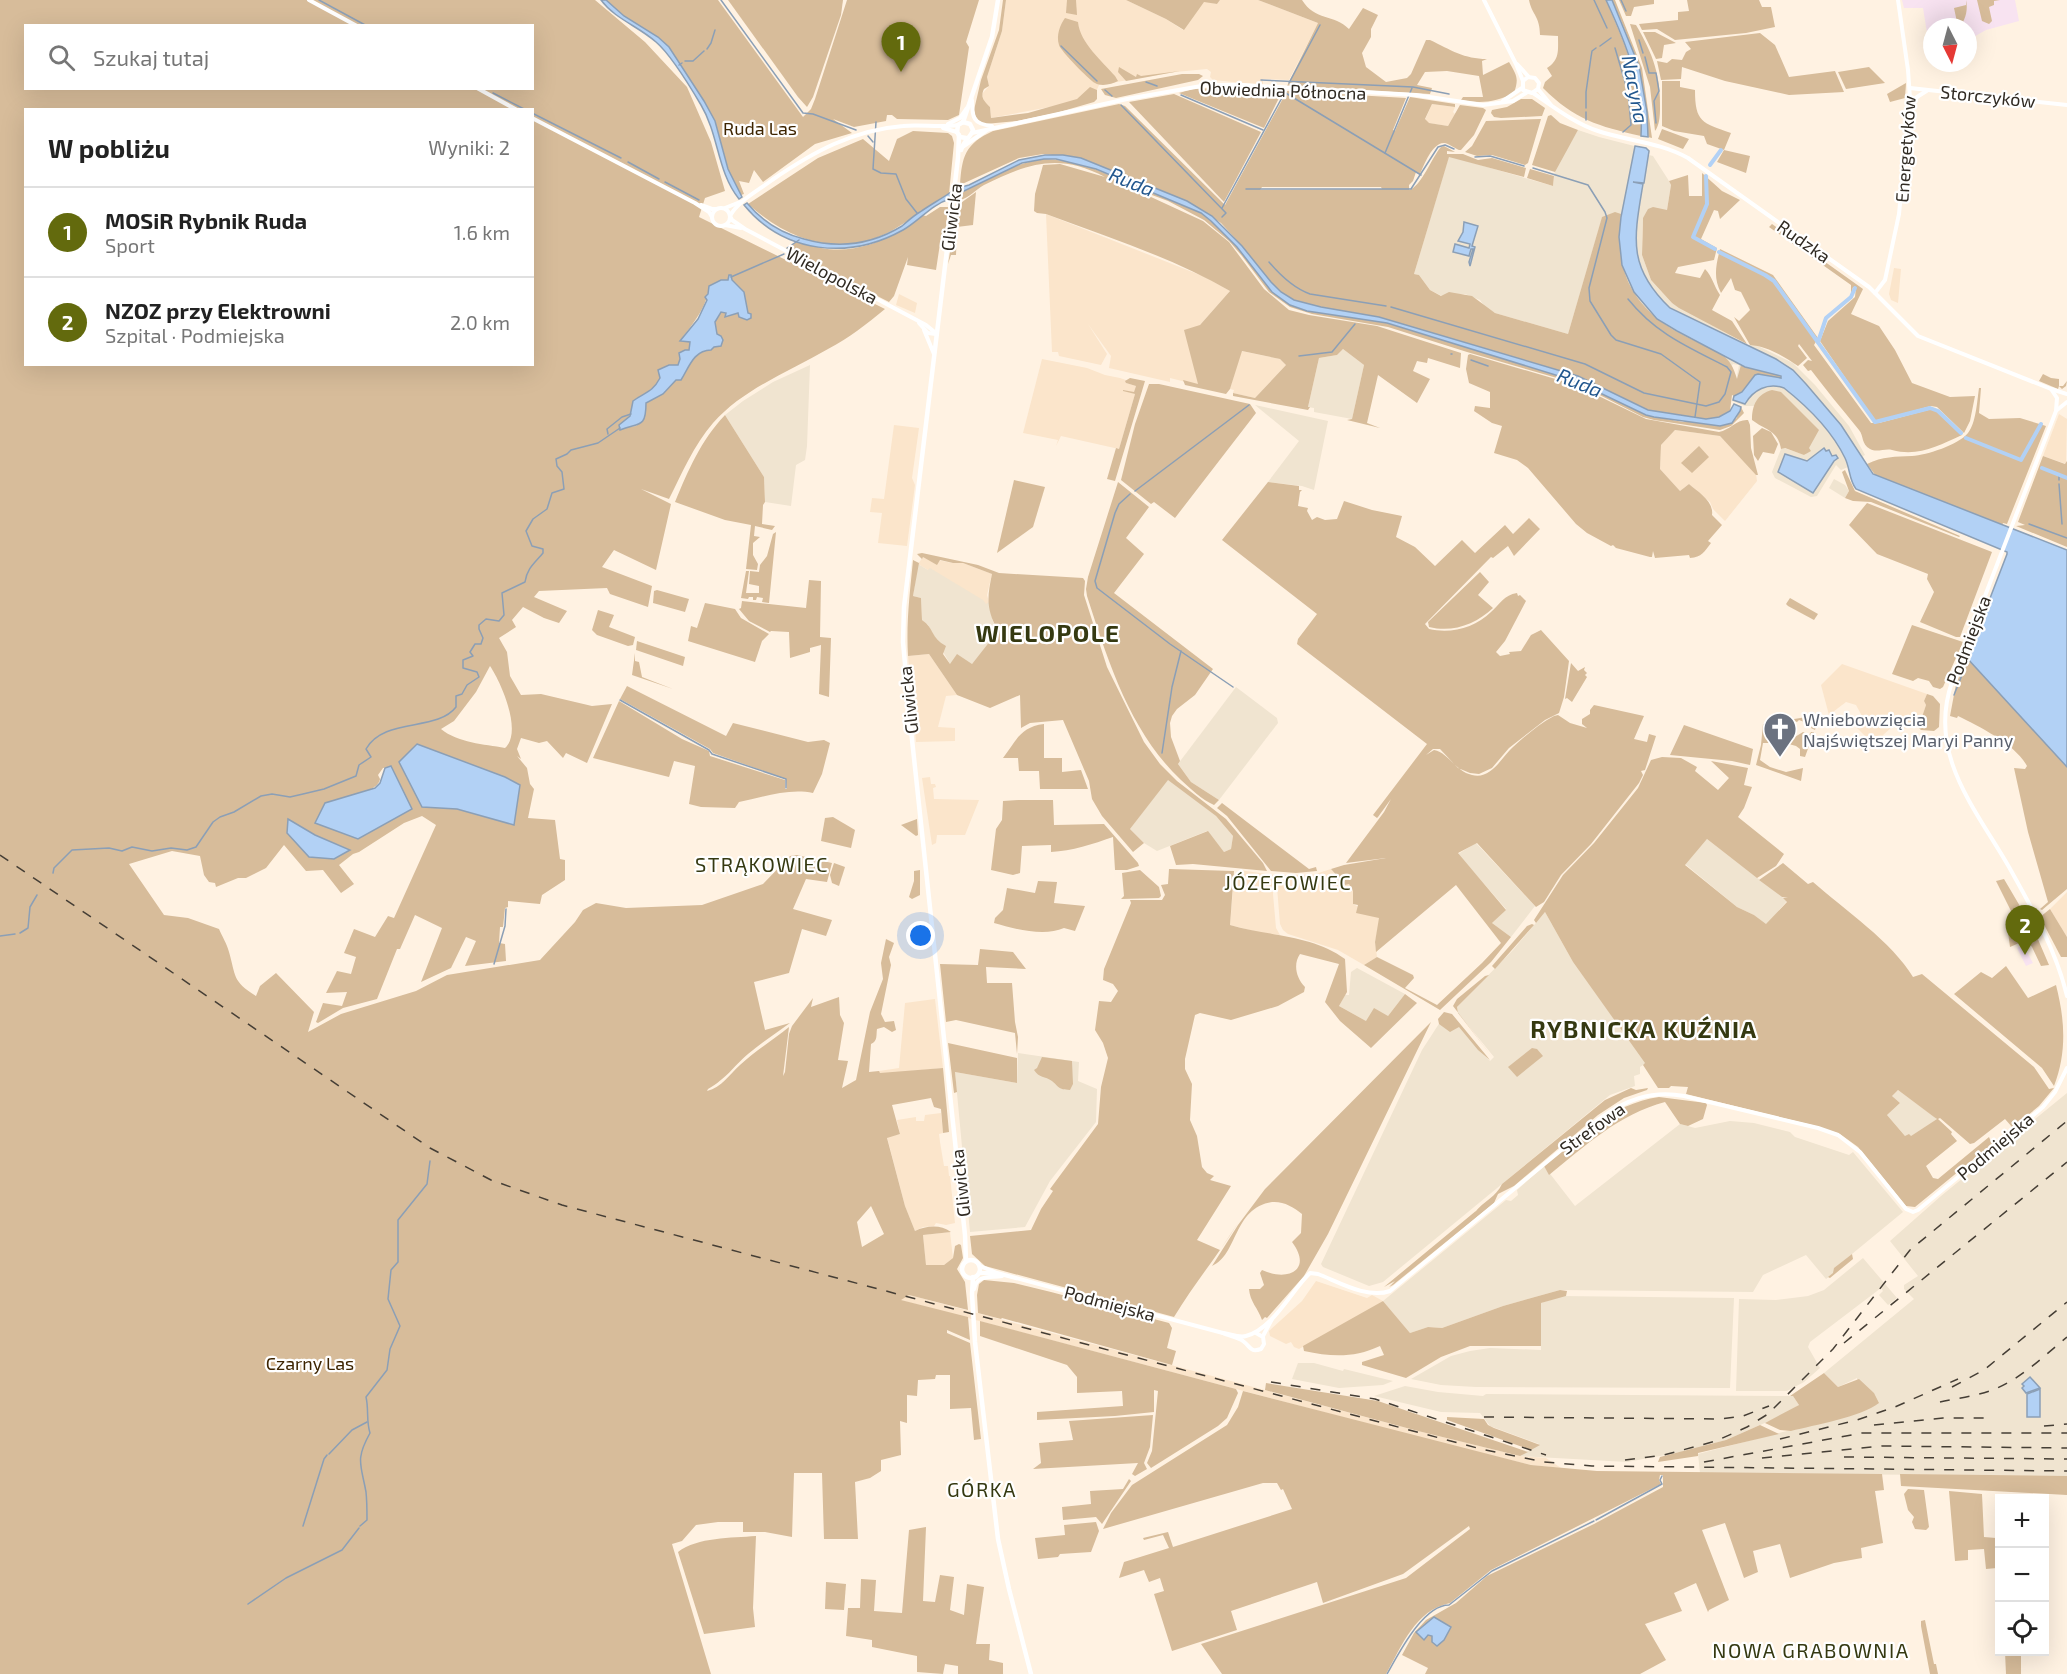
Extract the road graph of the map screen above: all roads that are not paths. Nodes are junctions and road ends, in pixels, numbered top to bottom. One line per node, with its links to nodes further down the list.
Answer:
1 (309, 0): 5 (street)
2 (998, 0): 16 (main road)
3 (1484, 0): 6 (street)
4 (1898, 0): 10 (street, Energetyków)
5 (353, 24)
6 (1516, 64): 7 (street); 8 (street)
7 (1528, 77): 8 (street); 11 (street)
8 (1523, 81): 9 (street)
9 (1522, 88): 14 (street); 17 (street)
10 (1910, 88): 13 (street, Storczyków); 21 (street, Energetyków)
11 (1538, 89): 15 (street); 18 (street, Rudzka)
12 (481, 90): 20 (street)
13 (1929, 90): 19 (street, Storczyków); 21 (street)
14 (1527, 93): 15 (street); 17 (street, Obwiednia Północna)
15 (1533, 93): 18 (street, Rudzka)
16 (972, 100): 23 (main road); 24 (main road); 26 (street); 27 (street)
17 (1501, 103): 27 (street, Obwiednia Północna)
18 (1551, 105): 41 (street, Rudzka)
19 (2067, 105)
20 (513, 108)
21 (1908, 114): 41 (street, Energetyków)
22 (534, 119): 33 (street)
23 (961, 123): 24 (main road); 26 (street); 28 (main road, Gliwicka)
24 (971, 125): 27 (street, Obwiednia Północna); 29 (main road)
25 (937, 126): 26 (street); 28 (street); 34 (street)
26 (945, 126)
27 (996, 127): 29 (street, Obwiednia Północna); 31 (street)
28 (958, 133): 30 (main road); 32 (main road, Gliwicka)
29 (972, 133): 30 (main road)
30 (966, 138): 31 (main road, Gliwicka)
31 (961, 149): 32 (main road, Gliwicka)
32 (958, 158): 42 (main road, Gliwicka)
33 (695, 203): 36 (street); 38 (street)
34 (739, 204): 35 (street); 37 (street)
35 (724, 208): 36 (street); 37 (street)
36 (717, 209): 38 (street)
37 (730, 216): 39 (street); 40 (street, Wielopolska)
38 (712, 218): 39 (street)
39 (725, 225): 40 (street, Wielopolska)
40 (745, 229): 43 (street, Wielopolska)
41 (1875, 292): 46 (street, Rudzka)
42 (938, 321): 43 (street); 44 (main road, Gliwicka)
43 (926, 328): 44 (street); 45 (street)
44 (937, 334): 45 (main road, Gliwicka)
45 (934, 354): 54 (main road, Gliwicka)
46 (2050, 389): 47 (street, Rudzka); 48 (street)
47 (2065, 392): 48 (street)
48 (2057, 399): 49 (street); 50 (street, Podmiejska)
49 (2066, 403): 50 (street, Podmiejska)
50 (2056, 411): 51 (street, Podmiejska)
51 (2067, 996)
52 (2067, 1068): 53 (street, Podmiejska)
53 (1911, 1212): 62 (street, Strefowa)
54 (969, 1261): 55 (main road); 59 (main road)
55 (980, 1266): 56 (main road); 57 (street, Podmiejska)
56 (979, 1273): 57 (street, Podmiejska); 60 (main road)
57 (997, 1273): 58 (street, Podmiejska)
58 (1006, 1275): 61 (street); 63 (street, Podmiejska)
59 (967, 1277): 60 (main road); 61 (main road)
60 (974, 1278): 61 (main road)
61 (972, 1299): 68 (main road)
62 (1275, 1315): 64 (street); 66 (street)
63 (1222, 1333): 65 (street, Podmiejska); 67 (street, Podmiejska)
64 (1256, 1333): 65 (street); 66 (street)
65 (1249, 1335): 67 (street)
66 (1263, 1336): 67 (street)
67 (1246, 1343)
68 (1031, 1674)

